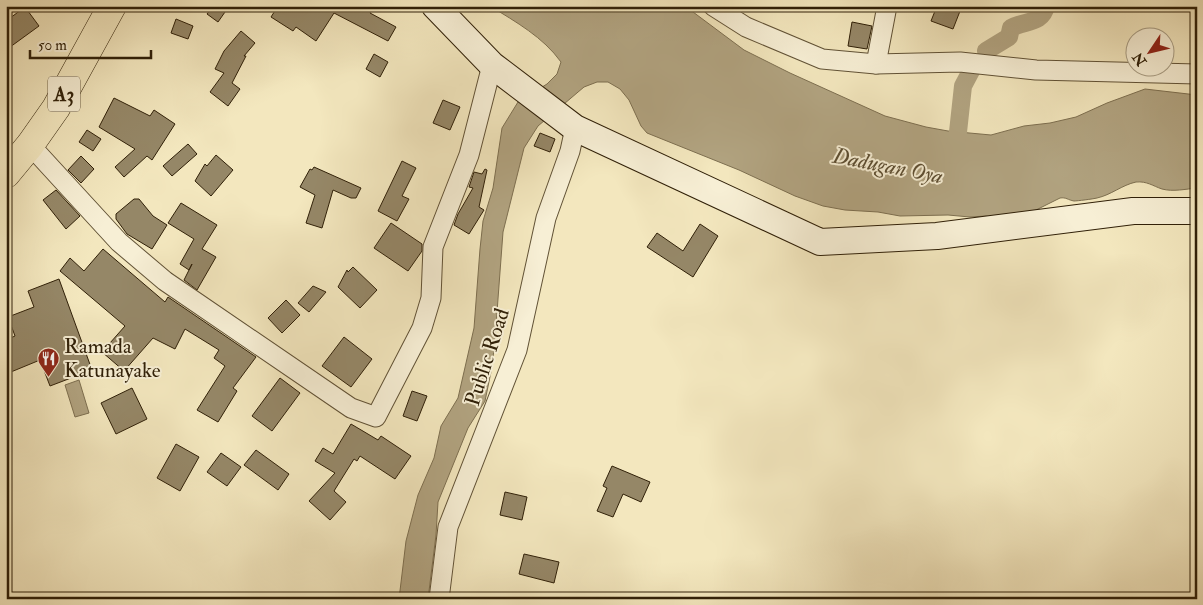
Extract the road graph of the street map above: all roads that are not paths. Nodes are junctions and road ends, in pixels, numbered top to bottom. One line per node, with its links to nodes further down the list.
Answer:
1 (97, 6): 10 (highway, A3)
2 (112, 6): 10 (highway, A3)
3 (436, 6): 7 (street)
4 (714, 6): 6 (street)
5 (887, 6): 6 (street)
6 (876, 64): 8 (street)
7 (492, 65): 9 (street); 10 (street)
8 (1197, 74)
9 (568, 122): 12 (street); 13 (street, Public Road)
10 (18, 147): 11 (highway, A3)
11 (6, 174)
12 (1197, 211)
13 (439, 599)

